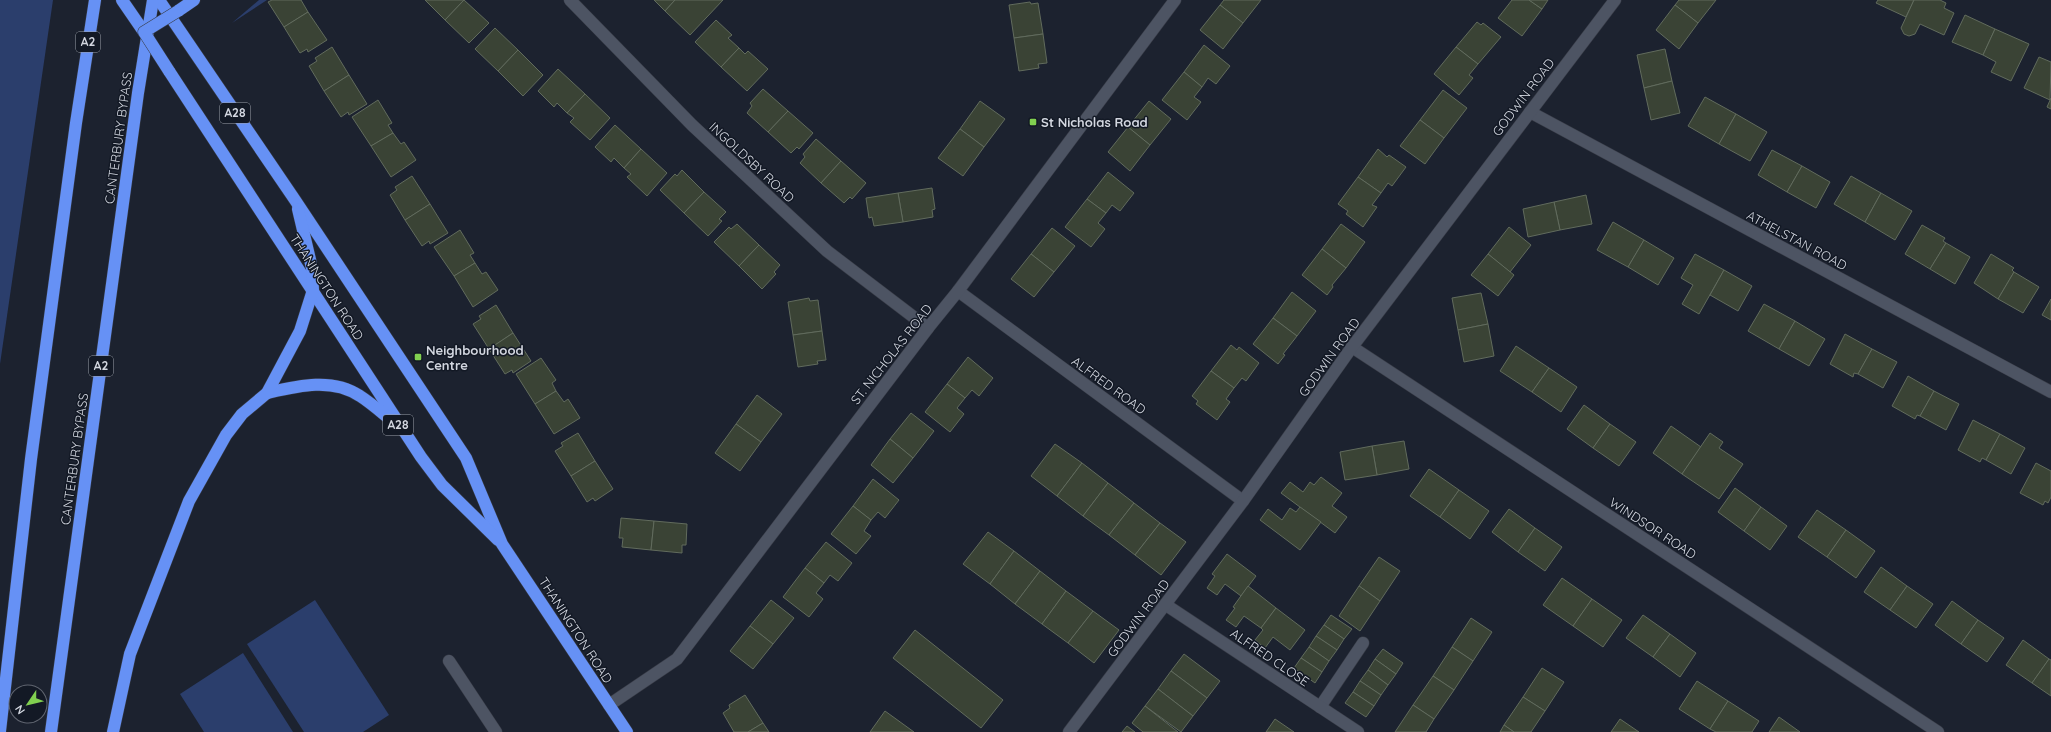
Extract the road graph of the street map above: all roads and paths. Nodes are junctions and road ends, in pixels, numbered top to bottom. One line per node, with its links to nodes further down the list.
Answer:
1 (95, 0): 27 (highway, A2)
2 (122, 0): 10 (highway, A28)
3 (153, 0): 28 (highway, CANTERBURY BYPASS / A2)
4 (159, 0): 9 (highway, A28)
5 (194, 0): 9 (highway)
6 (570, 0): 15 (street, INGOLDSBY ROAD)
7 (1175, 0): 14 (street, ST. NICHOLAS ROAD)
8 (1615, 0): 11 (street, GODWIN ROAD)
9 (175, 18): 10 (highway, bridge); 12 (highway, THANINGTON ROAD / A28)
10 (144, 32): 13 (highway, THANINGTON ROAD / A28, bridge)
11 (1530, 112): 16 (street, GODWIN ROAD); 17 (street, ATHELSTAN ROAD)
12 (295, 200): 13 (highway); 21 (highway, THANINGTON ROAD / A28)
13 (313, 290): 18 (highway); 19 (highway, THANINGTON ROAD / A28)
14 (958, 291): 15 (street, ST. NICHOLAS ROAD); 20 (street, ALFRED ROAD)
15 (928, 328): 25 (street, ST. NICHOLAS ROAD)
16 (1352, 347): 20 (street, GODWIN ROAD); 34 (street, WINDSOR ROAD)
17 (2051, 392)
18 (266, 393): 19 (highway); 29 (highway)
19 (400, 427): 21 (highway, THANINGTON ROAD / A28)
20 (1243, 501): 22 (street, GODWIN ROAD)
21 (502, 544): 25 (highway, THANINGTON ROAD / A28)
22 (1166, 605): 26 (street, ALFRED CLOSE); 32 (street, GODWIN ROAD)
23 (1363, 644): 26 (street)
24 (449, 661): 30 (street)
25 (608, 704): 31 (highway, THANINGTON ROAD / A28)
26 (1320, 707): 33 (street, ALFRED CLOSE)
27 (0, 732)
28 (51, 732)
29 (112, 732)
30 (496, 732)
31 (627, 732)
32 (1069, 732)
33 (1358, 732)
34 (1938, 732)

